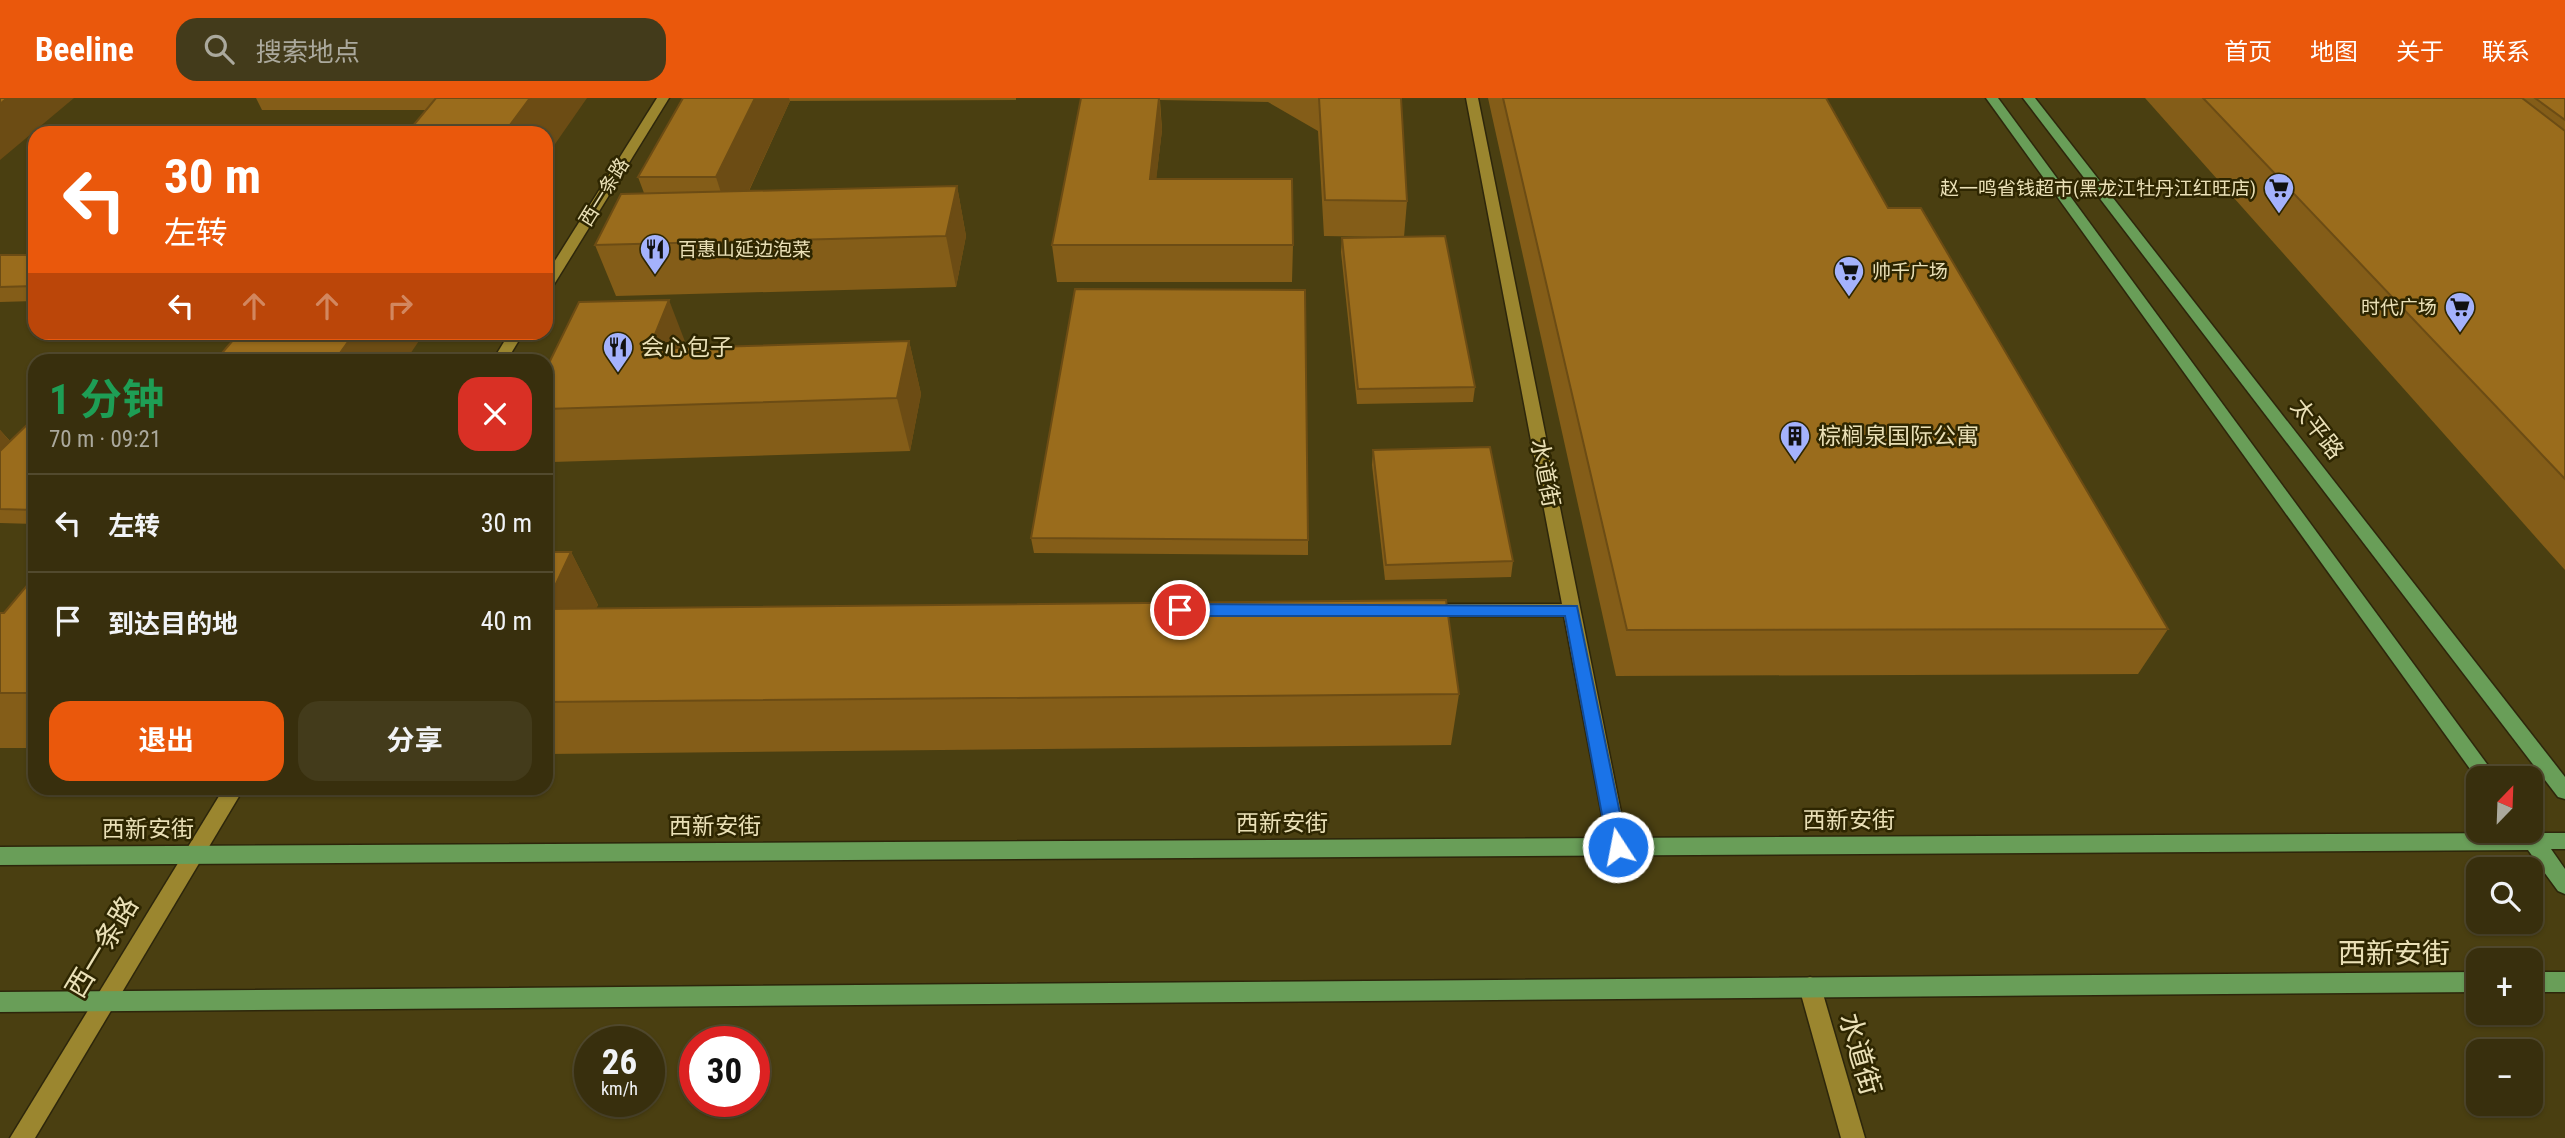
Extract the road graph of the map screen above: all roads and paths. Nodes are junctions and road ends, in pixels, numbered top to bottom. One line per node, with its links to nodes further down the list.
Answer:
1 (663, 98): 5 (street, 西一条路)
2 (1472, 98): 7 (street, 水道街)
3 (1992, 98): 8 (main road)
4 (2029, 98): 9 (main road, 太平路)
5 (553, 275)
6 (1404, 610): 7 (street)
7 (1572, 610): 15 (street, 水道街)
8 (2479, 766)
9 (2565, 791)
10 (230, 795): 16 (street, 西一条路)
11 (2466, 837): 15 (main road, 西新安街)
12 (2543, 838): 13 (main road, 西新安街)
13 (2565, 841)
14 (2536, 844): 18 (main road)
15 (1618, 847): 16 (main road, 西新安街)
16 (193, 855): 17 (main road, 西新安街); 23 (street, 西一条路)
17 (0, 856)
18 (2565, 885)
19 (2466, 982): 22 (main road, 西新安街)
20 (2543, 982): 21 (main road)
21 (2565, 982)
22 (1810, 987): 23 (main road, 西新安街); 26 (street, 水道街)
23 (105, 1001): 24 (main road, 西新安街); 25 (street, 西一条路)
24 (0, 1002)
25 (22, 1138)
26 (1853, 1138)

